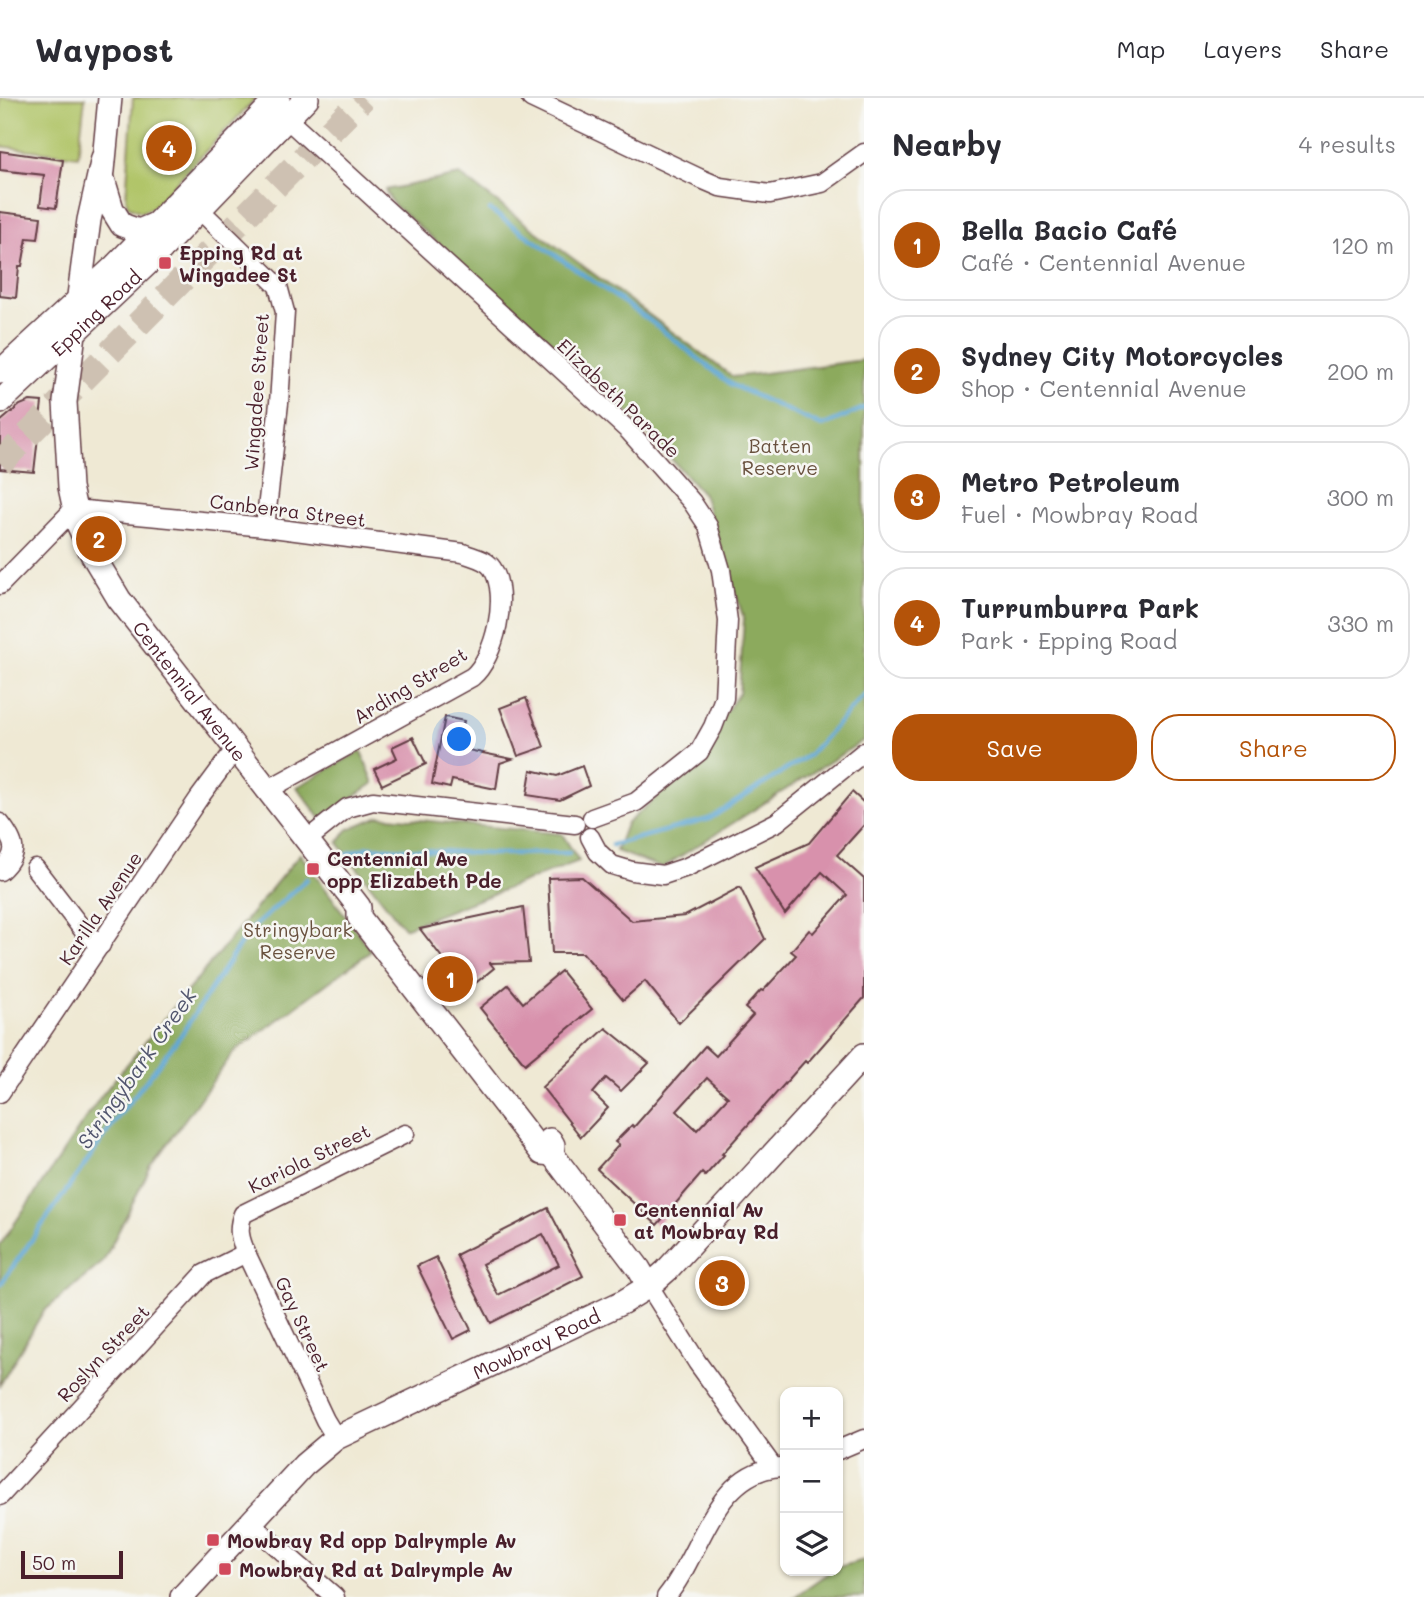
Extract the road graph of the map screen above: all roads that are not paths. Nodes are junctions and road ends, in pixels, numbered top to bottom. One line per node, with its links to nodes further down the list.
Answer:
1 (110, 98): 6 (main road, Centennial Avenue)
2 (307, 98): 4 (main road, Epping Road)
3 (531, 98): 5 (street)
4 (282, 108): 7 (main road, Epping Road); 8 (main road, Epping Road); 23 (street, Elizabeth Parade)
5 (864, 153)
6 (103, 169): 8 (main road); 9 (main road, Centennial Avenue); 10 (main road, Centennial Avenue)
7 (200, 210): 10 (main road, Epping Road); 17 (street, Wingadee Street)
8 (156, 224): 9 (main road, Epping Road)
9 (95, 283): 10 (main road, Centennial Avenue)
10 (80, 318): 11 (main road, Epping Road); 12 (main road, Epping Road); 13 (main road, Centennial Avenue); 15 (main road, Centennial Avenue)
11 (0, 372)
12 (32, 372): 13 (main road); 14 (main road, Epping Road)
13 (66, 395): 15 (main road, Centennial Avenue)
14 (0, 402)
15 (68, 452): 16 (main road, Centennial Avenue)
16 (74, 509): 17 (street, Canberra Street); 19 (street); 20 (main road, Centennial Avenue)
17 (265, 527): 18 (street, Canberra Street)
18 (493, 569): 22 (street, Arding Street)
19 (0, 585)
20 (236, 748): 22 (main road, Centennial Avenue); 30 (street, Karilla Avenue)
21 (864, 752): 26 (street)
22 (269, 789): 27 (main road, Centennial Avenue)
23 (592, 818): 25 (street); 26 (street)
24 (0, 823): 28 (street)
25 (575, 824): 26 (street); 27 (street)
26 (590, 837)
27 (308, 839): 36 (main road, Centennial Avenue)
28 (5, 866)
29 (35, 868): 30 (street)
30 (101, 945): 32 (street, Karilla Avenue)
31 (864, 1055): 36 (main road, Mowbray Road)
32 (0, 1093)
33 (405, 1134): 34 (street, Kariola Street)
34 (239, 1224): 35 (street, Gay Street)
35 (246, 1252): 37 (street, Gay Street); 41 (street, Roslyn Street)
36 (649, 1286): 37 (main road, Mowbray Road); 40 (street)
37 (336, 1438): 42 (main road, Mowbray Road)
38 (864, 1439): 39 (street)
39 (843, 1448)
40 (779, 1467): 45 (street)
41 (0, 1496)
42 (251, 1524): 43 (main road, Mowbray Road); 44 (street)
43 (182, 1597)
44 (335, 1597)
45 (666, 1597)

